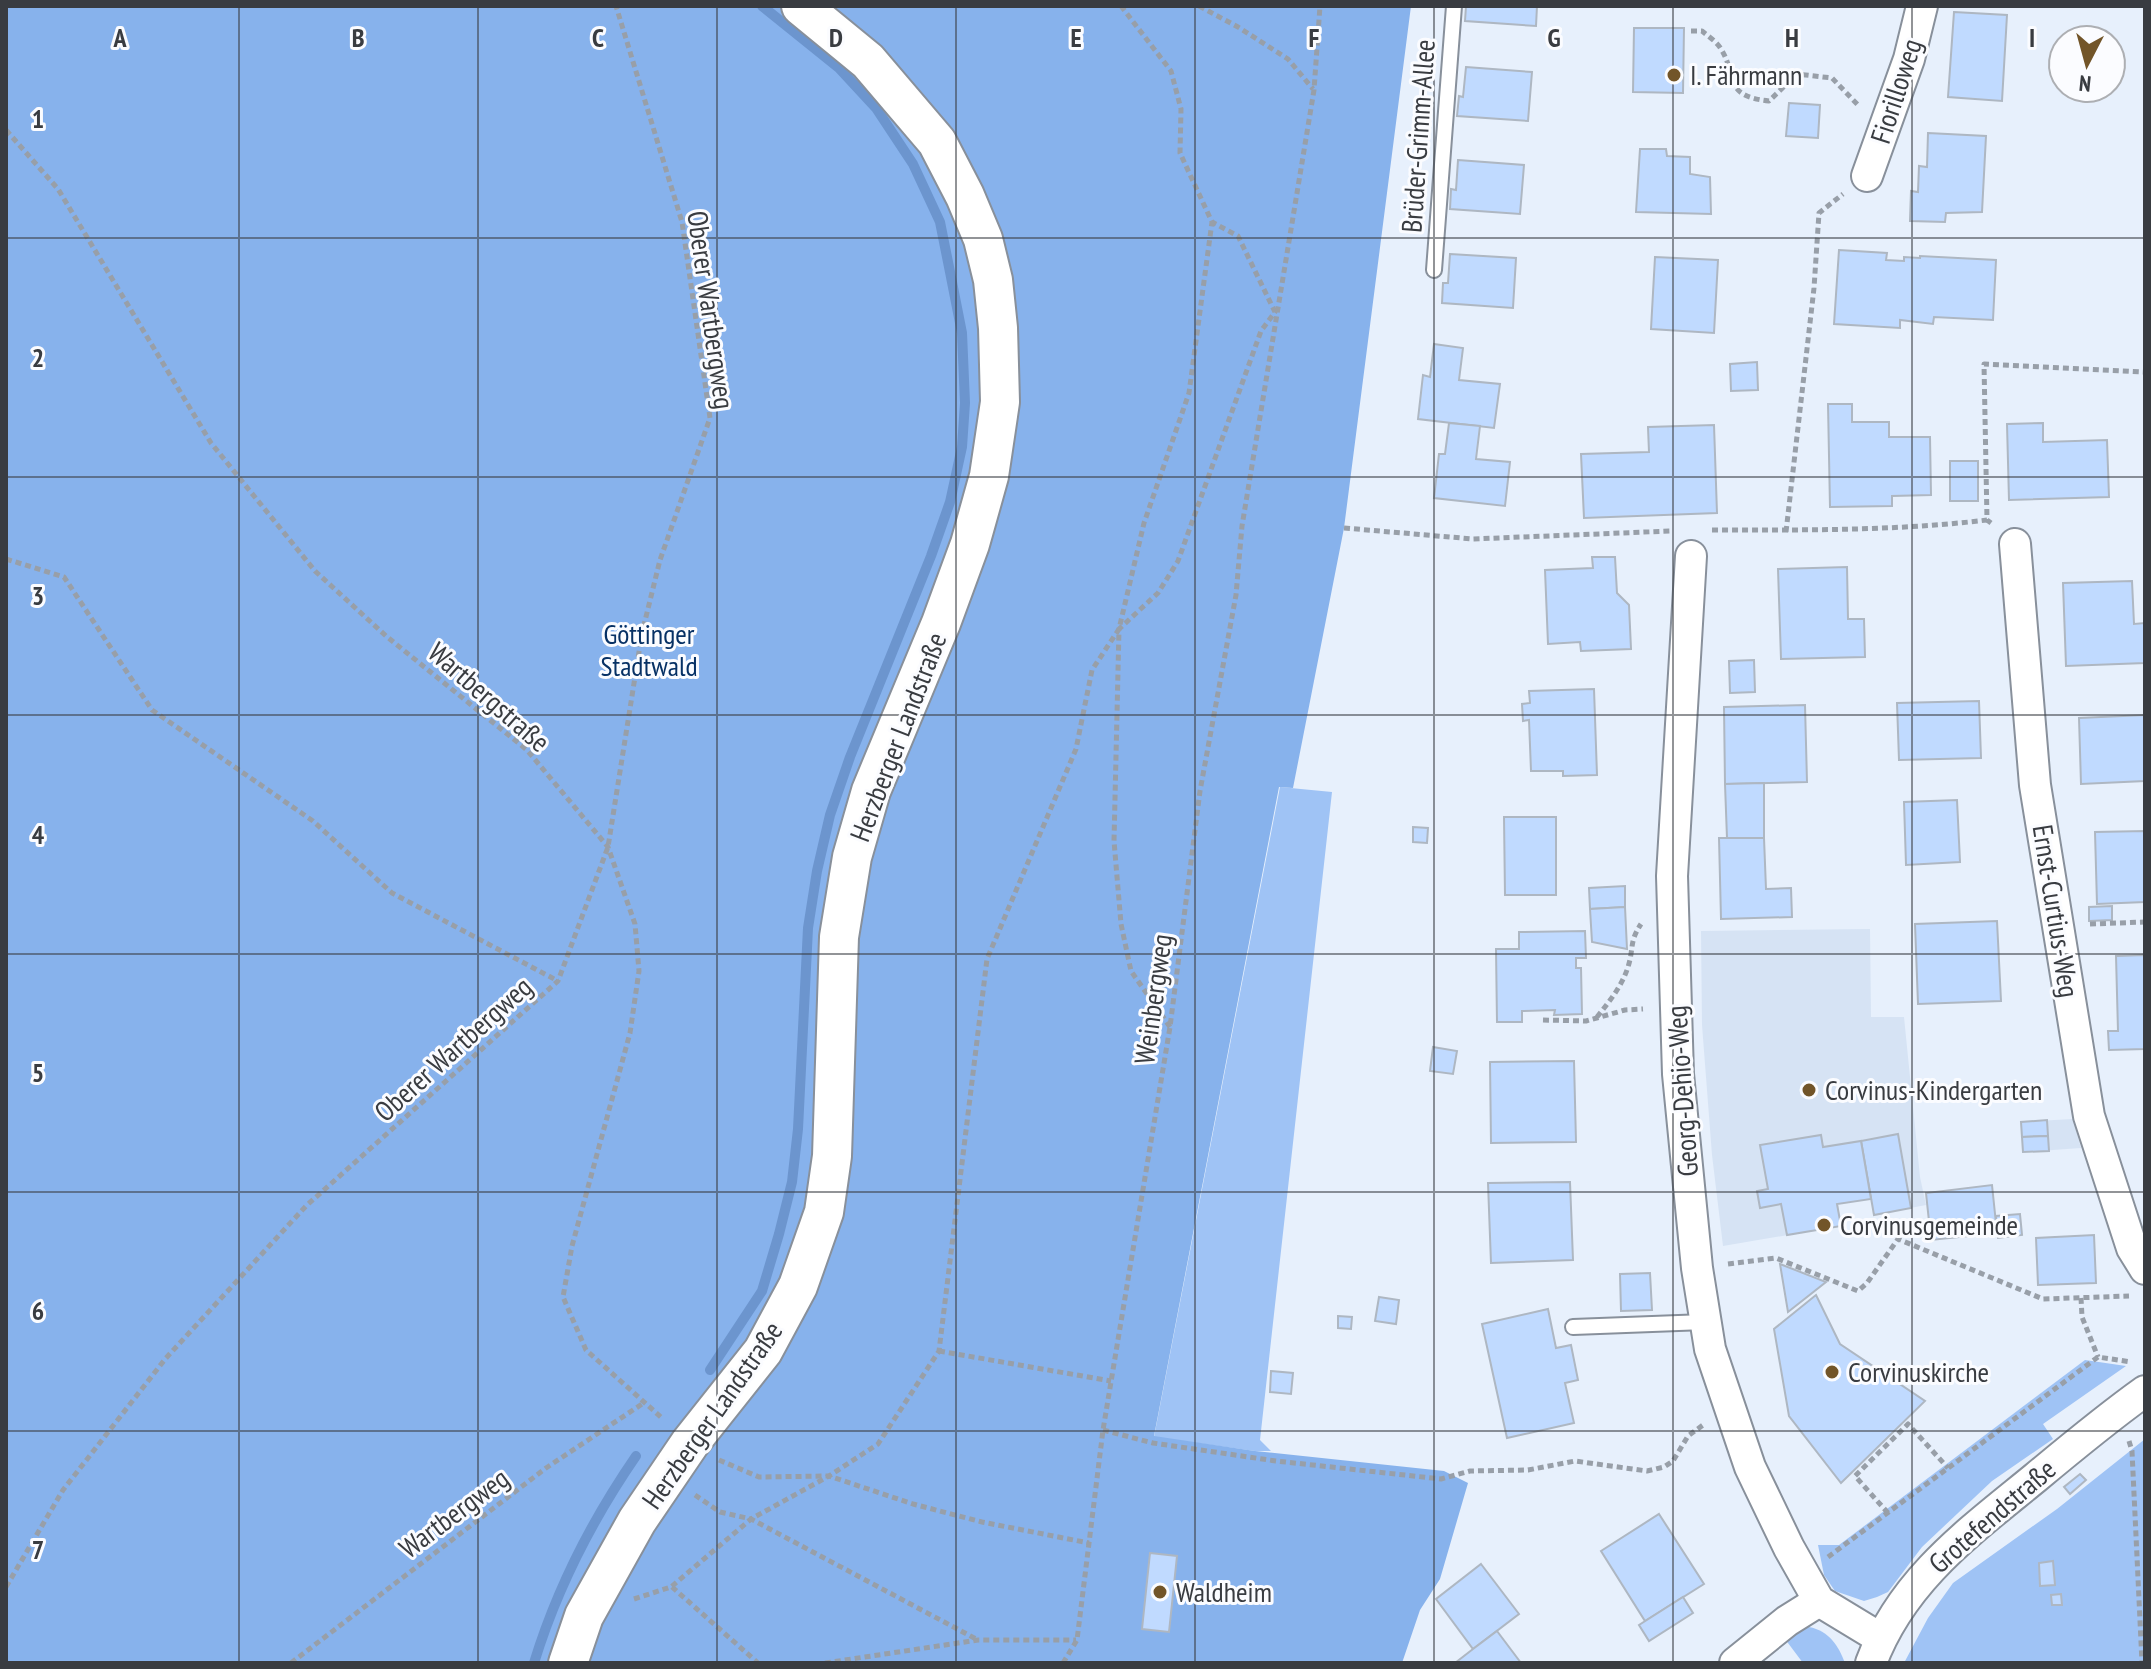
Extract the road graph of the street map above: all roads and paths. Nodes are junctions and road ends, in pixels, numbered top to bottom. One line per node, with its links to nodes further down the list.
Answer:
1 (616, 6): 25 (path, Oberer Wartbergweg)
2 (801, 6): 49 (street, Herzberger Landstraße)
3 (1121, 6): 13 (path)
4 (1199, 6): 9 (path)
5 (1320, 6): 9 (path, Weinbergweg)
6 (1454, 6): 14 (lane, Brüder-Grimm-Allee)
7 (1922, 6): 11 (street, Fiorilloweg)
8 (1691, 31): 11 (path)
9 (1314, 90): 15 (path, Weinbergweg)
10 (6, 130): 25 (path, Wartbergstraße)
11 (1884, 131): 12 (street, Fiorilloweg)
12 (1867, 176): 20 (path)
13 (1212, 222): 15 (path); 24 (path)
14 (1434, 270)
15 (1275, 312): 24 (path); 33 (path, Weinbergweg)
16 (2145, 372): 17 (path)
17 (1987, 520): 20 (path); 22 (path)
18 (1344, 528): 19 (path)
19 (1672, 531)
20 (1786, 532): 21 (path)
21 (1698, 543): 34 (street, Georg-Dehio-Weg)
22 (2015, 544): 27 (street, Ernst-Curtius-Weg)
23 (6, 559): 29 (path)
24 (1119, 629): 33 (path); 40 (path)
25 (608, 847): 29 (path, Oberer Wartbergweg); 45 (path, Wartbergstraße)
26 (2145, 922): 27 (path)
27 (2060, 925): 35 (street, Ernst-Curtius-Weg)
28 (1631, 939): 31 (path)
29 (558, 981): 56 (path, Oberer Wartbergweg)
30 (1625, 1010): 31 (path)
31 (1597, 1017): 32 (path)
32 (1543, 1020)
33 (1170, 1027): 43 (path, Weinbergweg)
34 (1697, 1268): 37 (path); 38 (street, Georg-Dehio-Weg)
35 (2145, 1269)
36 (2127, 1296): 37 (path)
37 (2081, 1298): 41 (path)
38 (1705, 1322): 39 (lane); 47 (street, Georg-Dehio-Weg)
39 (1573, 1327)
40 (939, 1351): 43 (path); 51 (path)
41 (2098, 1357): 42 (path); 50 (path)
42 (2144, 1364)
43 (1111, 1381): 48 (path, Weinbergweg)
44 (2145, 1391): 46 (street, Grotefendstraße)
45 (645, 1402): 49 (path, Wartbergstraße); 64 (path, Wartbergweg)
46 (2118, 1409): 59 (path); 63 (street, Grotefendstraße)
47 (1733, 1416): 48 (path); 55 (street, Georg-Dehio-Weg)
48 (1103, 1430): 54 (path, Weinbergweg)
49 (686, 1450): 51 (path, Wartbergstraße); 53 (path); 60 (street, Herzberger Landstraße)
50 (1948, 1468): 52 (path); 52 (path)
51 (829, 1476): 53 (path); 54 (path)
52 (1888, 1513): 55 (path)
53 (751, 1519): 57 (path); 61 (path)
54 (1089, 1543): 62 (path, Weinbergweg)
55 (1804, 1574): 58 (street, Georg-Dehio-Weg)
56 (6, 1587)
57 (671, 1587): 60 (path); 66 (path)
58 (1819, 1601): 63 (street, Grotefendstraße); 69 (street)
59 (2142, 1604): 70 (path)
60 (584, 1616): 65 (street, Herzberger Landstraße)
61 (978, 1640): 62 (path); 67 (path)
62 (1077, 1640): 68 (path, Weinbergweg)
63 (1876, 1650)
64 (291, 1663)
65 (568, 1663)
66 (758, 1663)
67 (825, 1663)
68 (1063, 1663)
69 (1735, 1663)
70 (2142, 1663)

